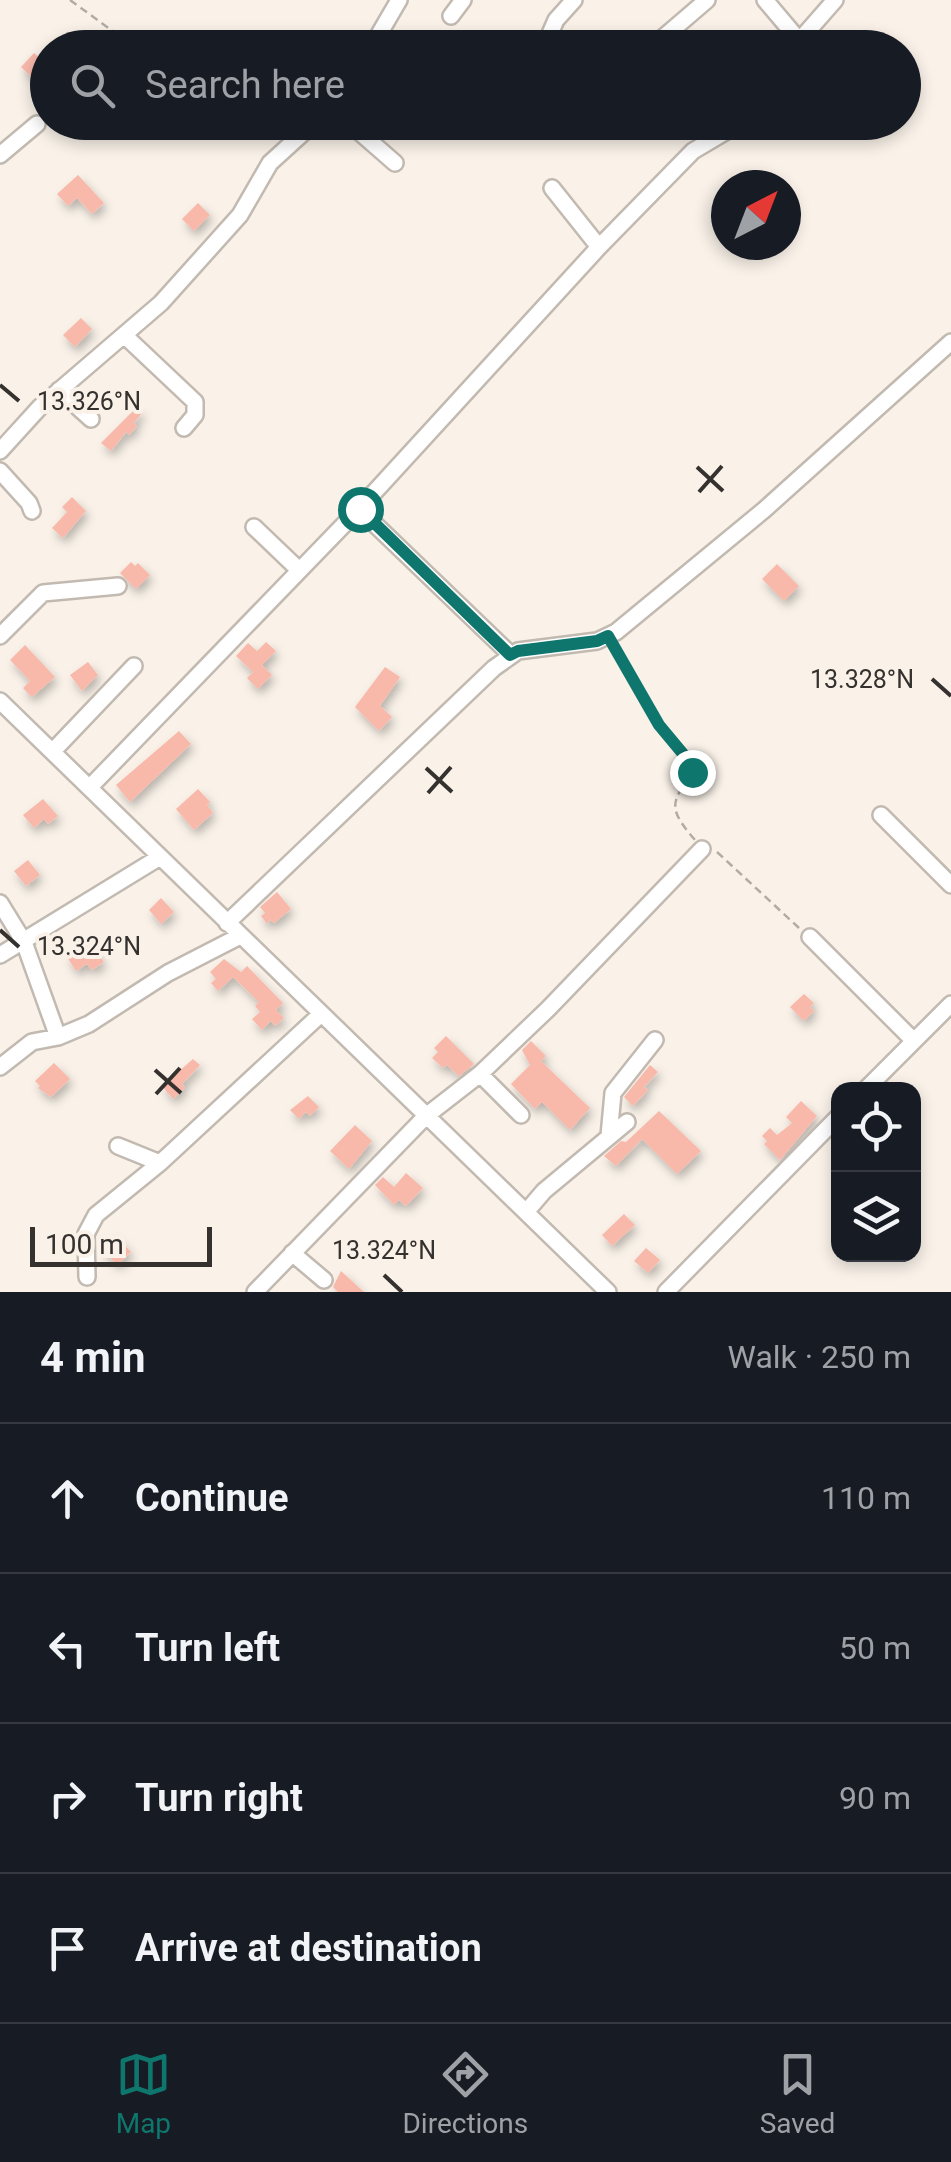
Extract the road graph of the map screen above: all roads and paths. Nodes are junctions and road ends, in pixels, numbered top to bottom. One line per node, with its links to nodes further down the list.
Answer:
1 (70, 0): 9 (path)
2 (399, 0): 10 (street)
3 (463, 0): 8 (street)
4 (574, 0): 11 (street)
5 (706, 0): 12 (street)
6 (765, 0): 13 (street)
7 (835, 0): 14 (street)
8 (451, 16)
9 (111, 30)
10 (382, 30)
11 (552, 30)
12 (672, 30)
13 (786, 30)
14 (807, 30)
15 (30, 130): 19 (street)
16 (295, 140): 23 (street)
17 (369, 140): 20 (street)
18 (712, 140): 22 (street)
19 (0, 156)
20 (395, 163)
21 (552, 188): 22 (street)
22 (599, 248): 30 (street)
23 (124, 334): 25 (street); 27 (street)
24 (951, 342): 36 (street)
25 (60, 390): 26 (street); 28 (street)
26 (91, 419)
27 (184, 428)
28 (0, 451)
29 (0, 471): 31 (street)
30 (360, 509): 33 (street); 37 (street)
31 (32, 511)
32 (254, 527): 33 (street)
33 (299, 570): 41 (street)
34 (118, 586): 35 (street)
35 (0, 636)
36 (608, 636): 37 (street); 43 (path)
37 (510, 655): 47 (street)
38 (134, 666): 40 (street)
39 (0, 701): 40 (street)
40 (53, 751): 41 (street)
41 (91, 786): 44 (street)
42 (881, 815): 45 (street)
43 (702, 849): 49 (path); 58 (street)
44 (160, 858): 47 (street); 50 (street)
45 (951, 885)
46 (0, 903): 50 (street)
47 (227, 923): 48 (street)
48 (240, 936): 53 (street); 54 (street)
49 (810, 937): 56 (street)
50 (24, 942): 51 (street); 54 (street)
51 (0, 956)
52 (951, 1004): 56 (street)
53 (322, 1014): 61 (street); 66 (street)
54 (58, 1037): 57 (street)
55 (655, 1040): 64 (street)
56 (914, 1042): 59 (street)
57 (0, 1066)
58 (480, 1074): 60 (street); 61 (street)
59 (873, 1082)
60 (522, 1115)
61 (426, 1116): 67 (street); 70 (street)
62 (627, 1122): 64 (street)
63 (831, 1125): 75 (street)
64 (608, 1136): 67 (street)
65 (118, 1146): 66 (street)
66 (160, 1164): 68 (street)
67 (526, 1212): 74 (street)
68 (96, 1214): 69 (street); 71 (street)
69 (102, 1242)
70 (292, 1253): 72 (street); 73 (street)
71 (87, 1277)
72 (324, 1280)
73 (255, 1292)
74 (608, 1292)
75 (666, 1292)

